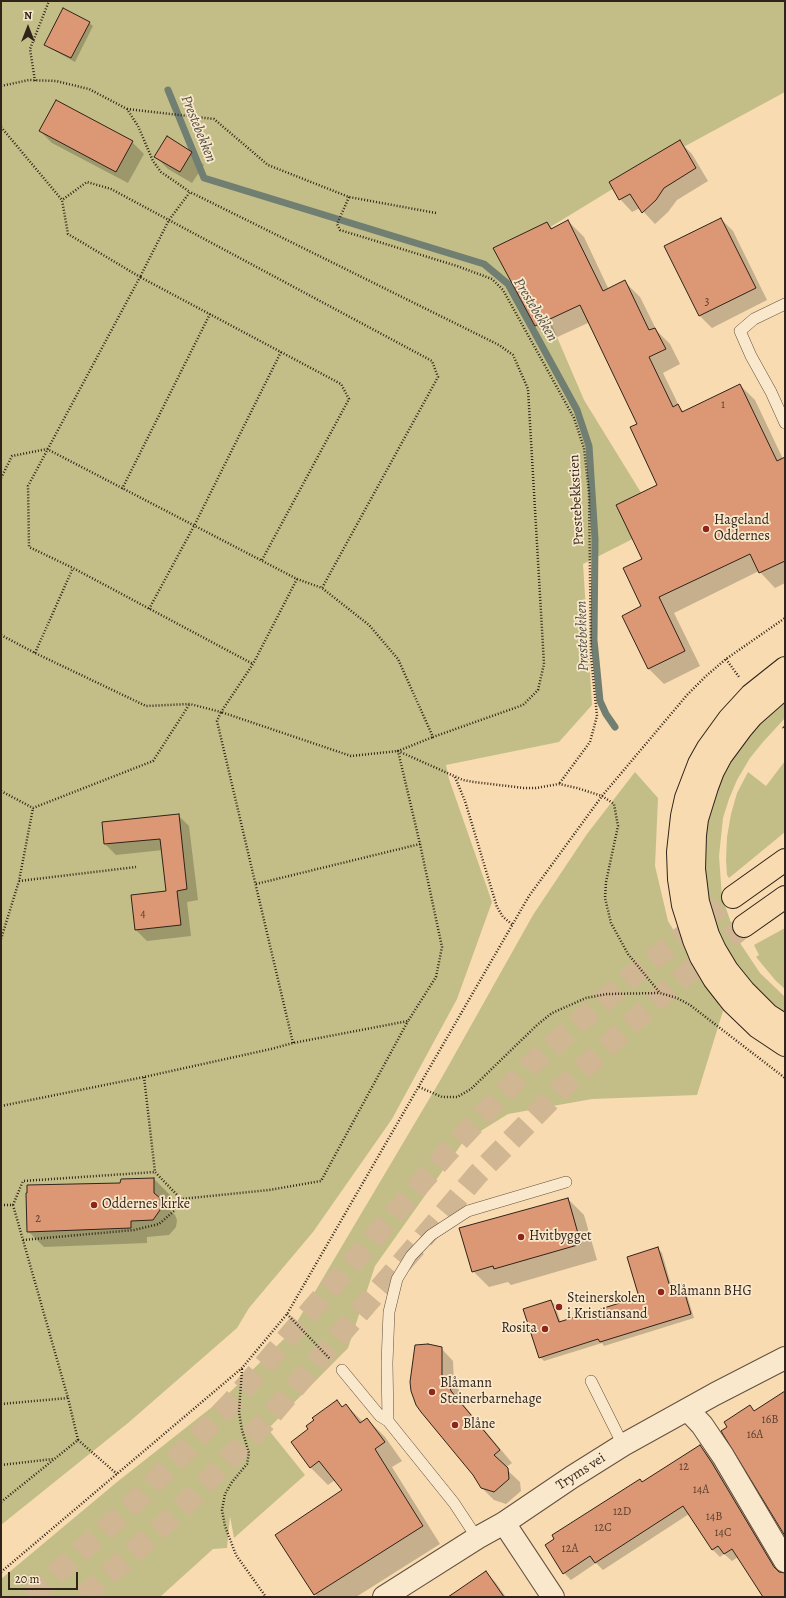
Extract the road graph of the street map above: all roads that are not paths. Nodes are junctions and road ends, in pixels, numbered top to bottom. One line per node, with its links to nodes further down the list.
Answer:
1 (785, 304): 2 (lane)
2 (785, 423)
3 (785, 668): 10 (main road)
4 (785, 687): 9 (main road)
5 (785, 860): 6 (main road)
6 (733, 897)
7 (785, 897): 8 (main road)
8 (744, 926)
9 (785, 1026)
10 (785, 1045)
11 (566, 1182): 16 (lane)
12 (785, 1358): 15 (street, Tryms vei)
13 (342, 1370): 16 (lane)
14 (591, 1381): 17 (lane)
15 (688, 1410): 17 (street, Tryms vei); 20 (street)
16 (388, 1421): 19 (lane)
17 (623, 1445): 18 (street, Tryms vei)
18 (504, 1523): 19 (street, Tryms vei); 22 (street)
19 (477, 1538): 21 (street, Tryms vei)
20 (785, 1560)
21 (384, 1597)
22 (553, 1597)

